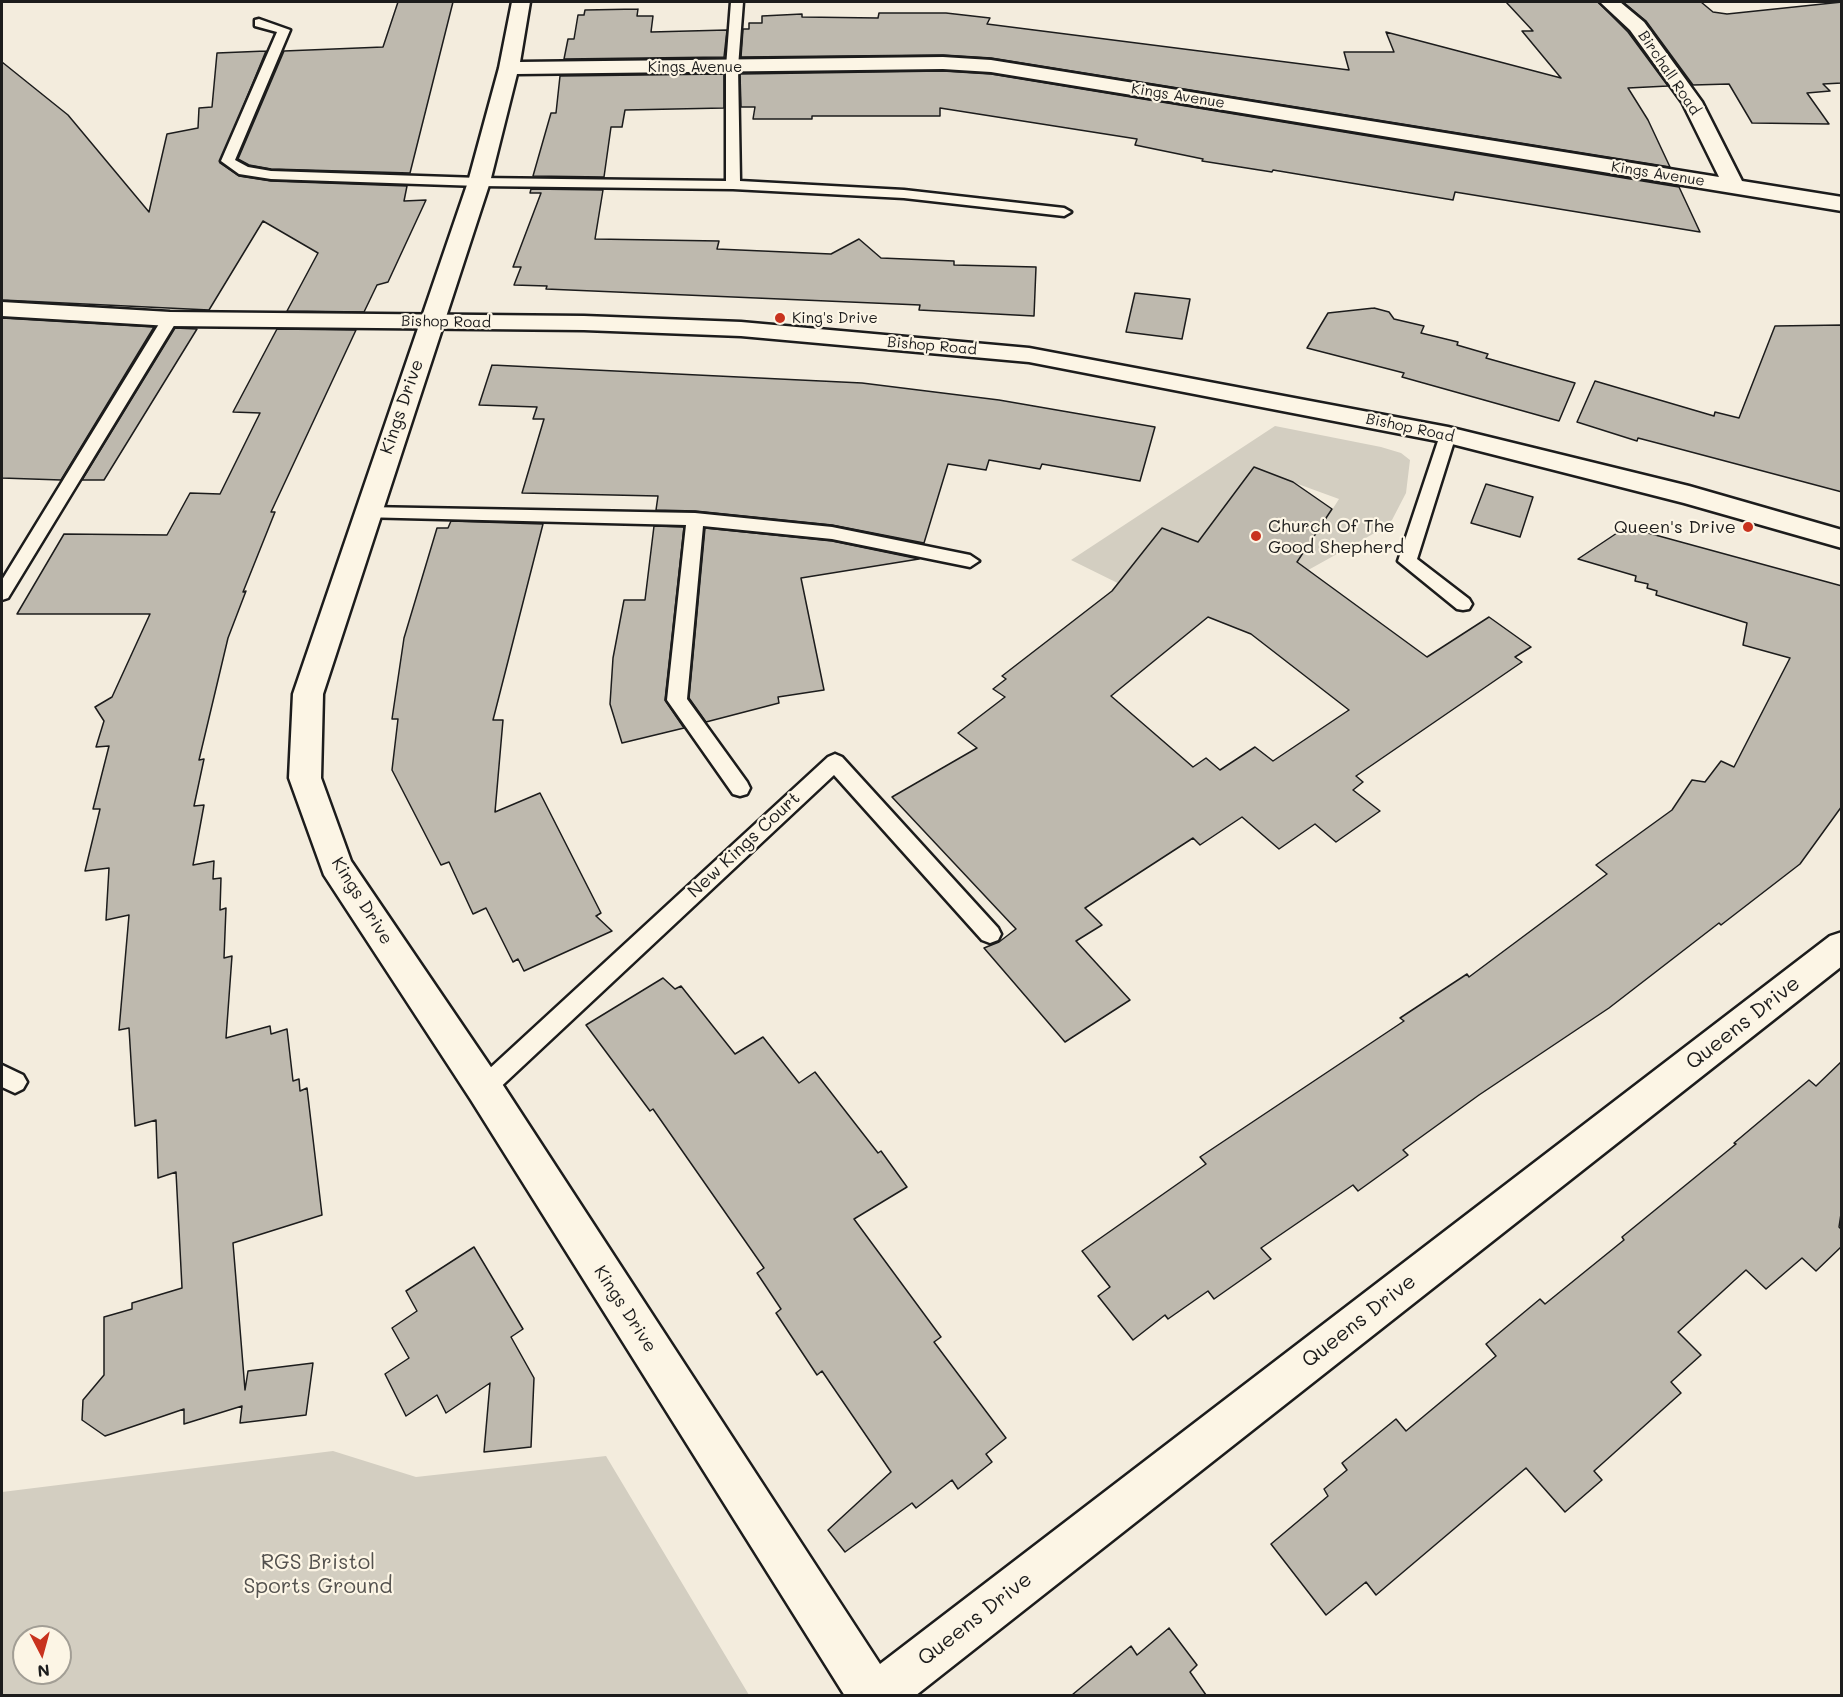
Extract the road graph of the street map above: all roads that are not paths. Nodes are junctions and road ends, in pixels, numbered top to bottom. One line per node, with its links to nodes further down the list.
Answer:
1 (521, 2): 6 (street, Kings Drive)
2 (737, 2): 5 (lane)
3 (1609, 2): 9 (street, Birchall Road)
4 (259, 23): 7 (lane)
5 (732, 67): 6 (street, Kings Avenue); 8 (lane); 9 (street, Kings Avenue)
6 (509, 68): 7 (street, Kings Drive)
7 (479, 182): 8 (lane); 14 (street, Kings Drive)
8 (734, 185): 11 (lane)
9 (1734, 187): 10 (street, Kings Avenue)
10 (1842, 204)
11 (1064, 212)
12 (2, 309): 13 (street, Bishop Road)
13 (170, 319): 14 (street, Bishop Road); 20 (lane)
14 (431, 322): 15 (street, Bishop Road); 16 (street, Kings Drive)
15 (1448, 435): 18 (street, Bishop Road); 21 (lane)
16 (366, 513): 17 (lane); 25 (street, Kings Drive)
17 (695, 519): 19 (lane); 22 (lane)
18 (1842, 538)
19 (970, 561)
20 (2, 594)
21 (1463, 604)
22 (740, 788)
23 (990, 934): 25 (lane, New Kings Court)
24 (1842, 946): 26 (street, Queens Drive)
25 (484, 1088): 26 (street, Kings Drive)
26 (874, 1695)

